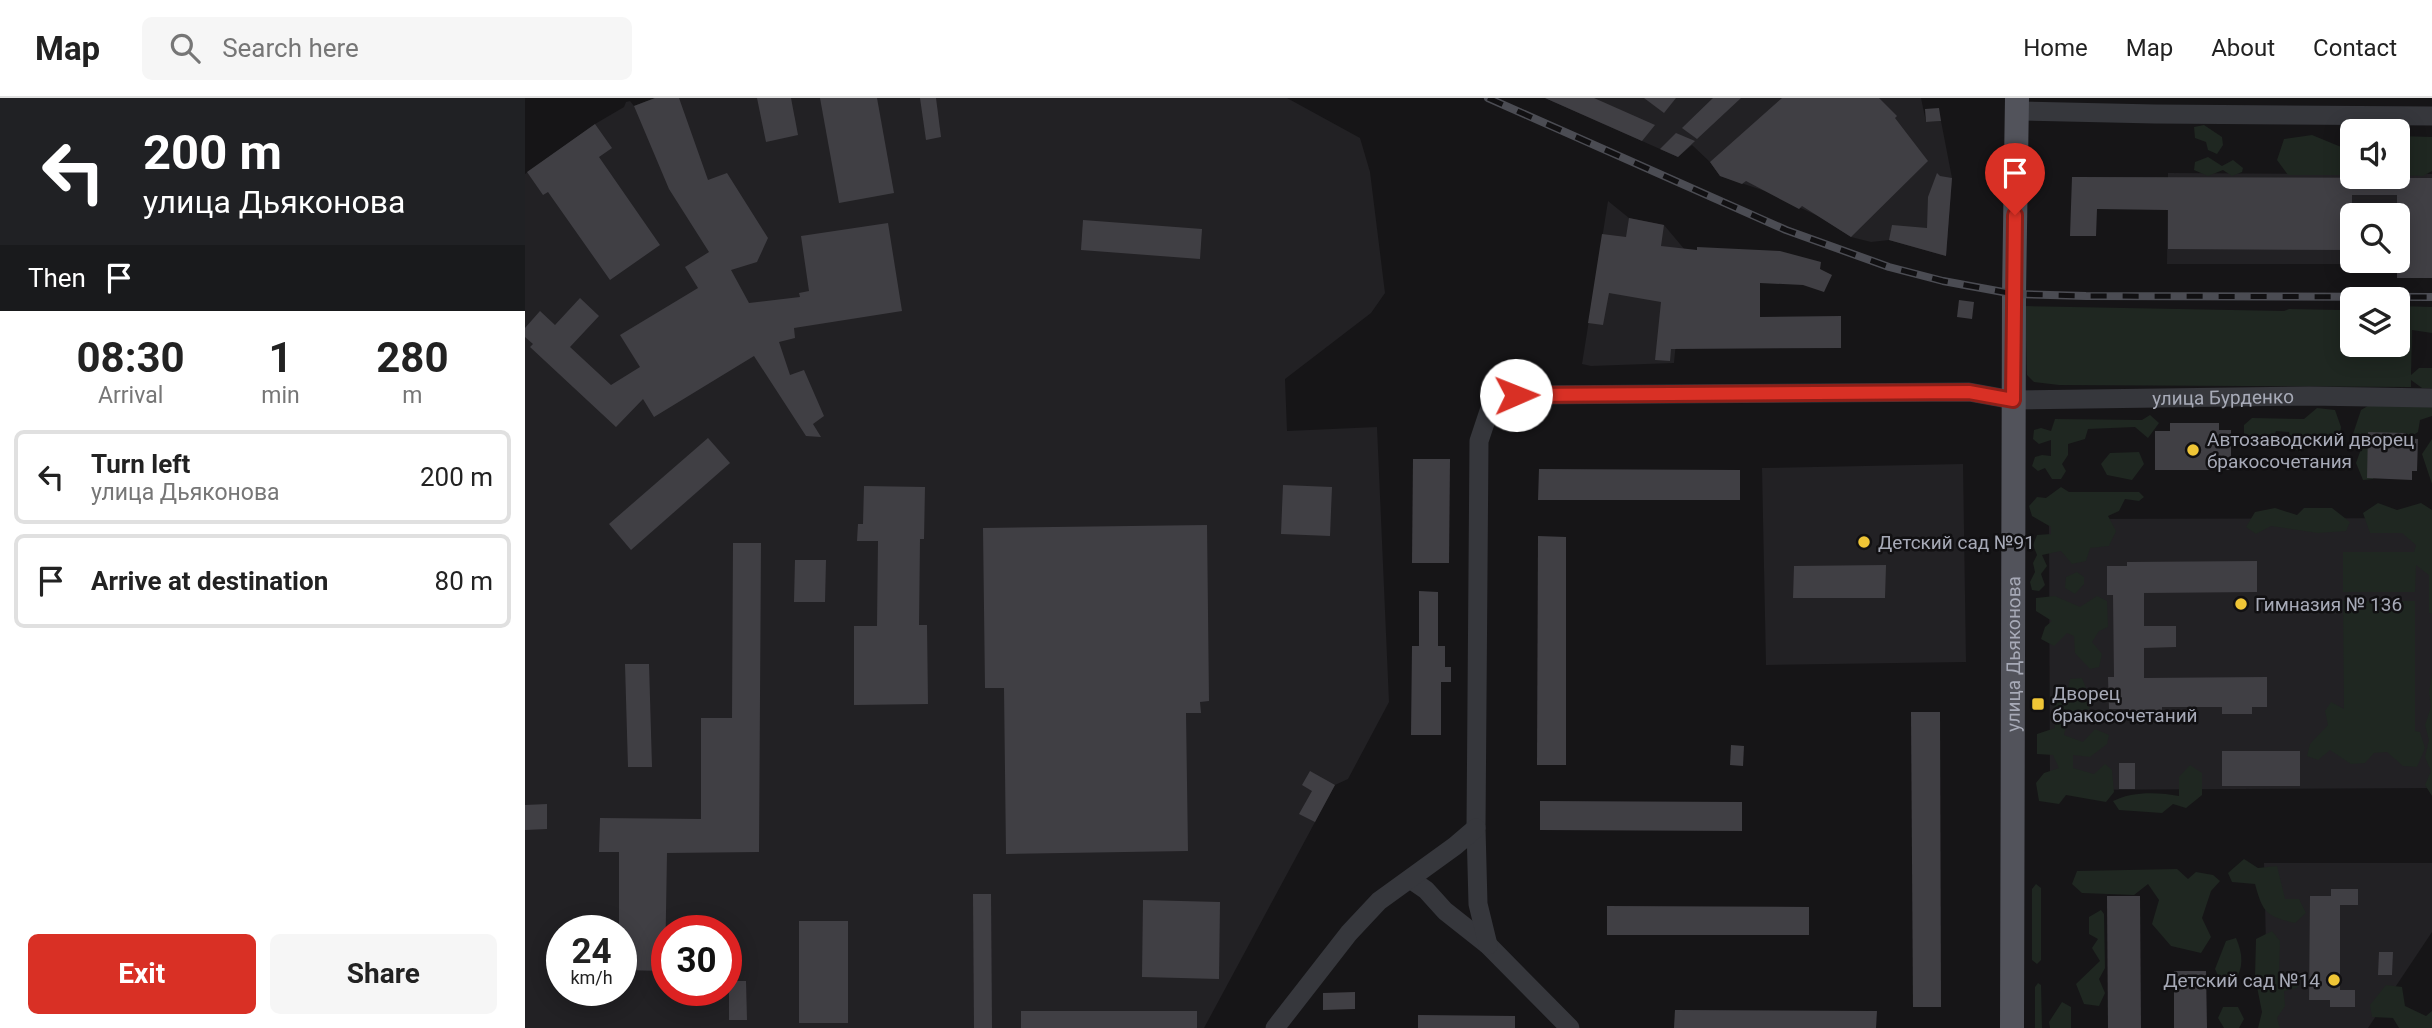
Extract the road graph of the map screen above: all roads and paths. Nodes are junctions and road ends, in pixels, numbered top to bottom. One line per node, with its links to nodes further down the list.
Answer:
1 (2017, 104): 2 (street); 4 (main road, улица Дьяконова)
2 (2432, 116)
3 (2432, 398): 4 (street, улица Бурденко)
4 (2013, 400): 5 (street, улица Бурденко); 15 (main road, улица Дьяконова)
5 (1476, 828): 6 (street); 7 (street, улица Бурденко)
6 (1434, 861): 7 (street); 8 (street); 9 (street)
7 (1477, 869): 10 (street)
8 (1410, 879): 9 (street); 13 (street)
9 (1428, 893): 11 (street)
10 (1478, 894): 11 (street); 12 (street)
11 (1448, 914): 12 (street)
12 (1488, 945): 14 (street)
13 (1275, 1028)
14 (1570, 1028)
15 (2012, 1028)

